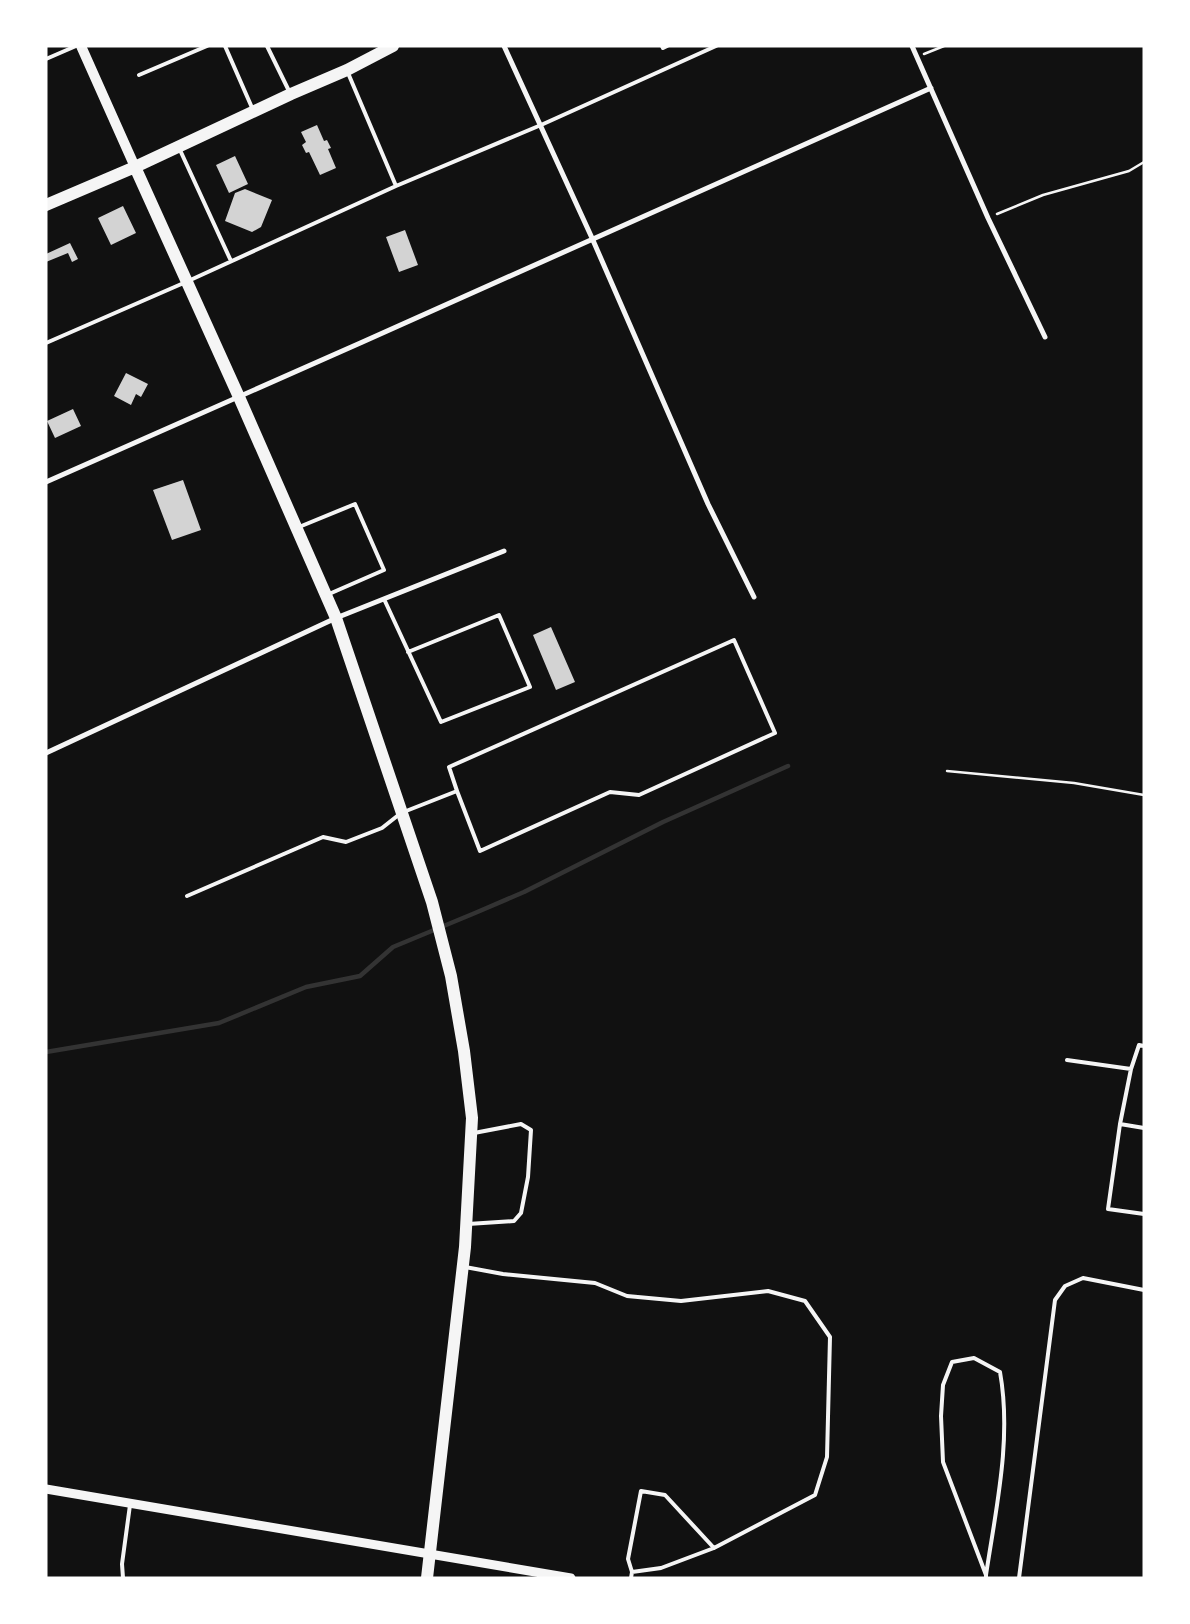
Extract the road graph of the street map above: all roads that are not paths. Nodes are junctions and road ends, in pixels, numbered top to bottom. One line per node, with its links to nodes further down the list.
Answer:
1 (76, 46): 12 (lane)
2 (81, 46): 20 (main road)
3 (207, 46): 14 (lane)
4 (225, 46): 17 (lane)
5 (267, 46): 16 (lane)
6 (393, 46): 13 (main road)
7 (504, 46): 18 (street)
8 (662, 46): 9 (lane)
9 (667, 46)
10 (716, 46): 18 (lane)
11 (912, 46): 15 (street)
12 (46, 59)
13 (347, 70): 16 (main road); 21 (lane)
14 (138, 75)
15 (932, 88): 23 (street); 26 (street)
16 (290, 94): 17 (main road)
17 (254, 111): 19 (main road)
18 (540, 125): 21 (lane); 23 (street)
19 (178, 147): 20 (main road); 24 (lane)
20 (135, 167): 22 (main road); 25 (main road)
21 (396, 186): 24 (lane)
22 (46, 205)
23 (592, 238): 28 (street); 33 (street)
24 (232, 261): 25 (lane)
25 (186, 282): 27 (lane); 28 (main road)
26 (1046, 337)
27 (46, 343)
28 (239, 397): 29 (street); 30 (main road)
29 (46, 482)
30 (297, 528): 32 (main road); 32 (lane)
31 (504, 551): 34 (street)
32 (326, 595): 35 (main road)
33 (754, 597)
34 (384, 599): 35 (street); 36 (lane)
35 (336, 618): 37 (street); 39 (main road)
36 (408, 652): 36 (lane)
37 (46, 753)
38 (457, 791): 38 (lane); 39 (lane)
39 (401, 813): 40 (lane); 46 (main road)
40 (187, 896)
41 (1144, 1046): 43 (lane)
42 (1068, 1060): 43 (lane)
43 (1131, 1069): 44 (lane)
44 (1120, 1124): 45 (lane); 47 (lane)
45 (1144, 1128)
46 (471, 1133): 48 (main road); 48 (lane)
47 (1144, 1214)
48 (466, 1224): 49 (main road)
49 (462, 1267): 53 (lane); 54 (main road)
50 (1144, 1290): 61 (lane)
51 (46, 1489): 52 (street)
52 (130, 1502): 54 (street); 57 (lane)
53 (714, 1548): 55 (lane); 55 (lane)
54 (430, 1554): 58 (main road); 59 (street)
55 (632, 1572): 60 (lane)
56 (986, 1576): 56 (lane)
57 (123, 1578)
58 (427, 1578)
59 (571, 1578)
60 (631, 1578)
61 (1019, 1578)

